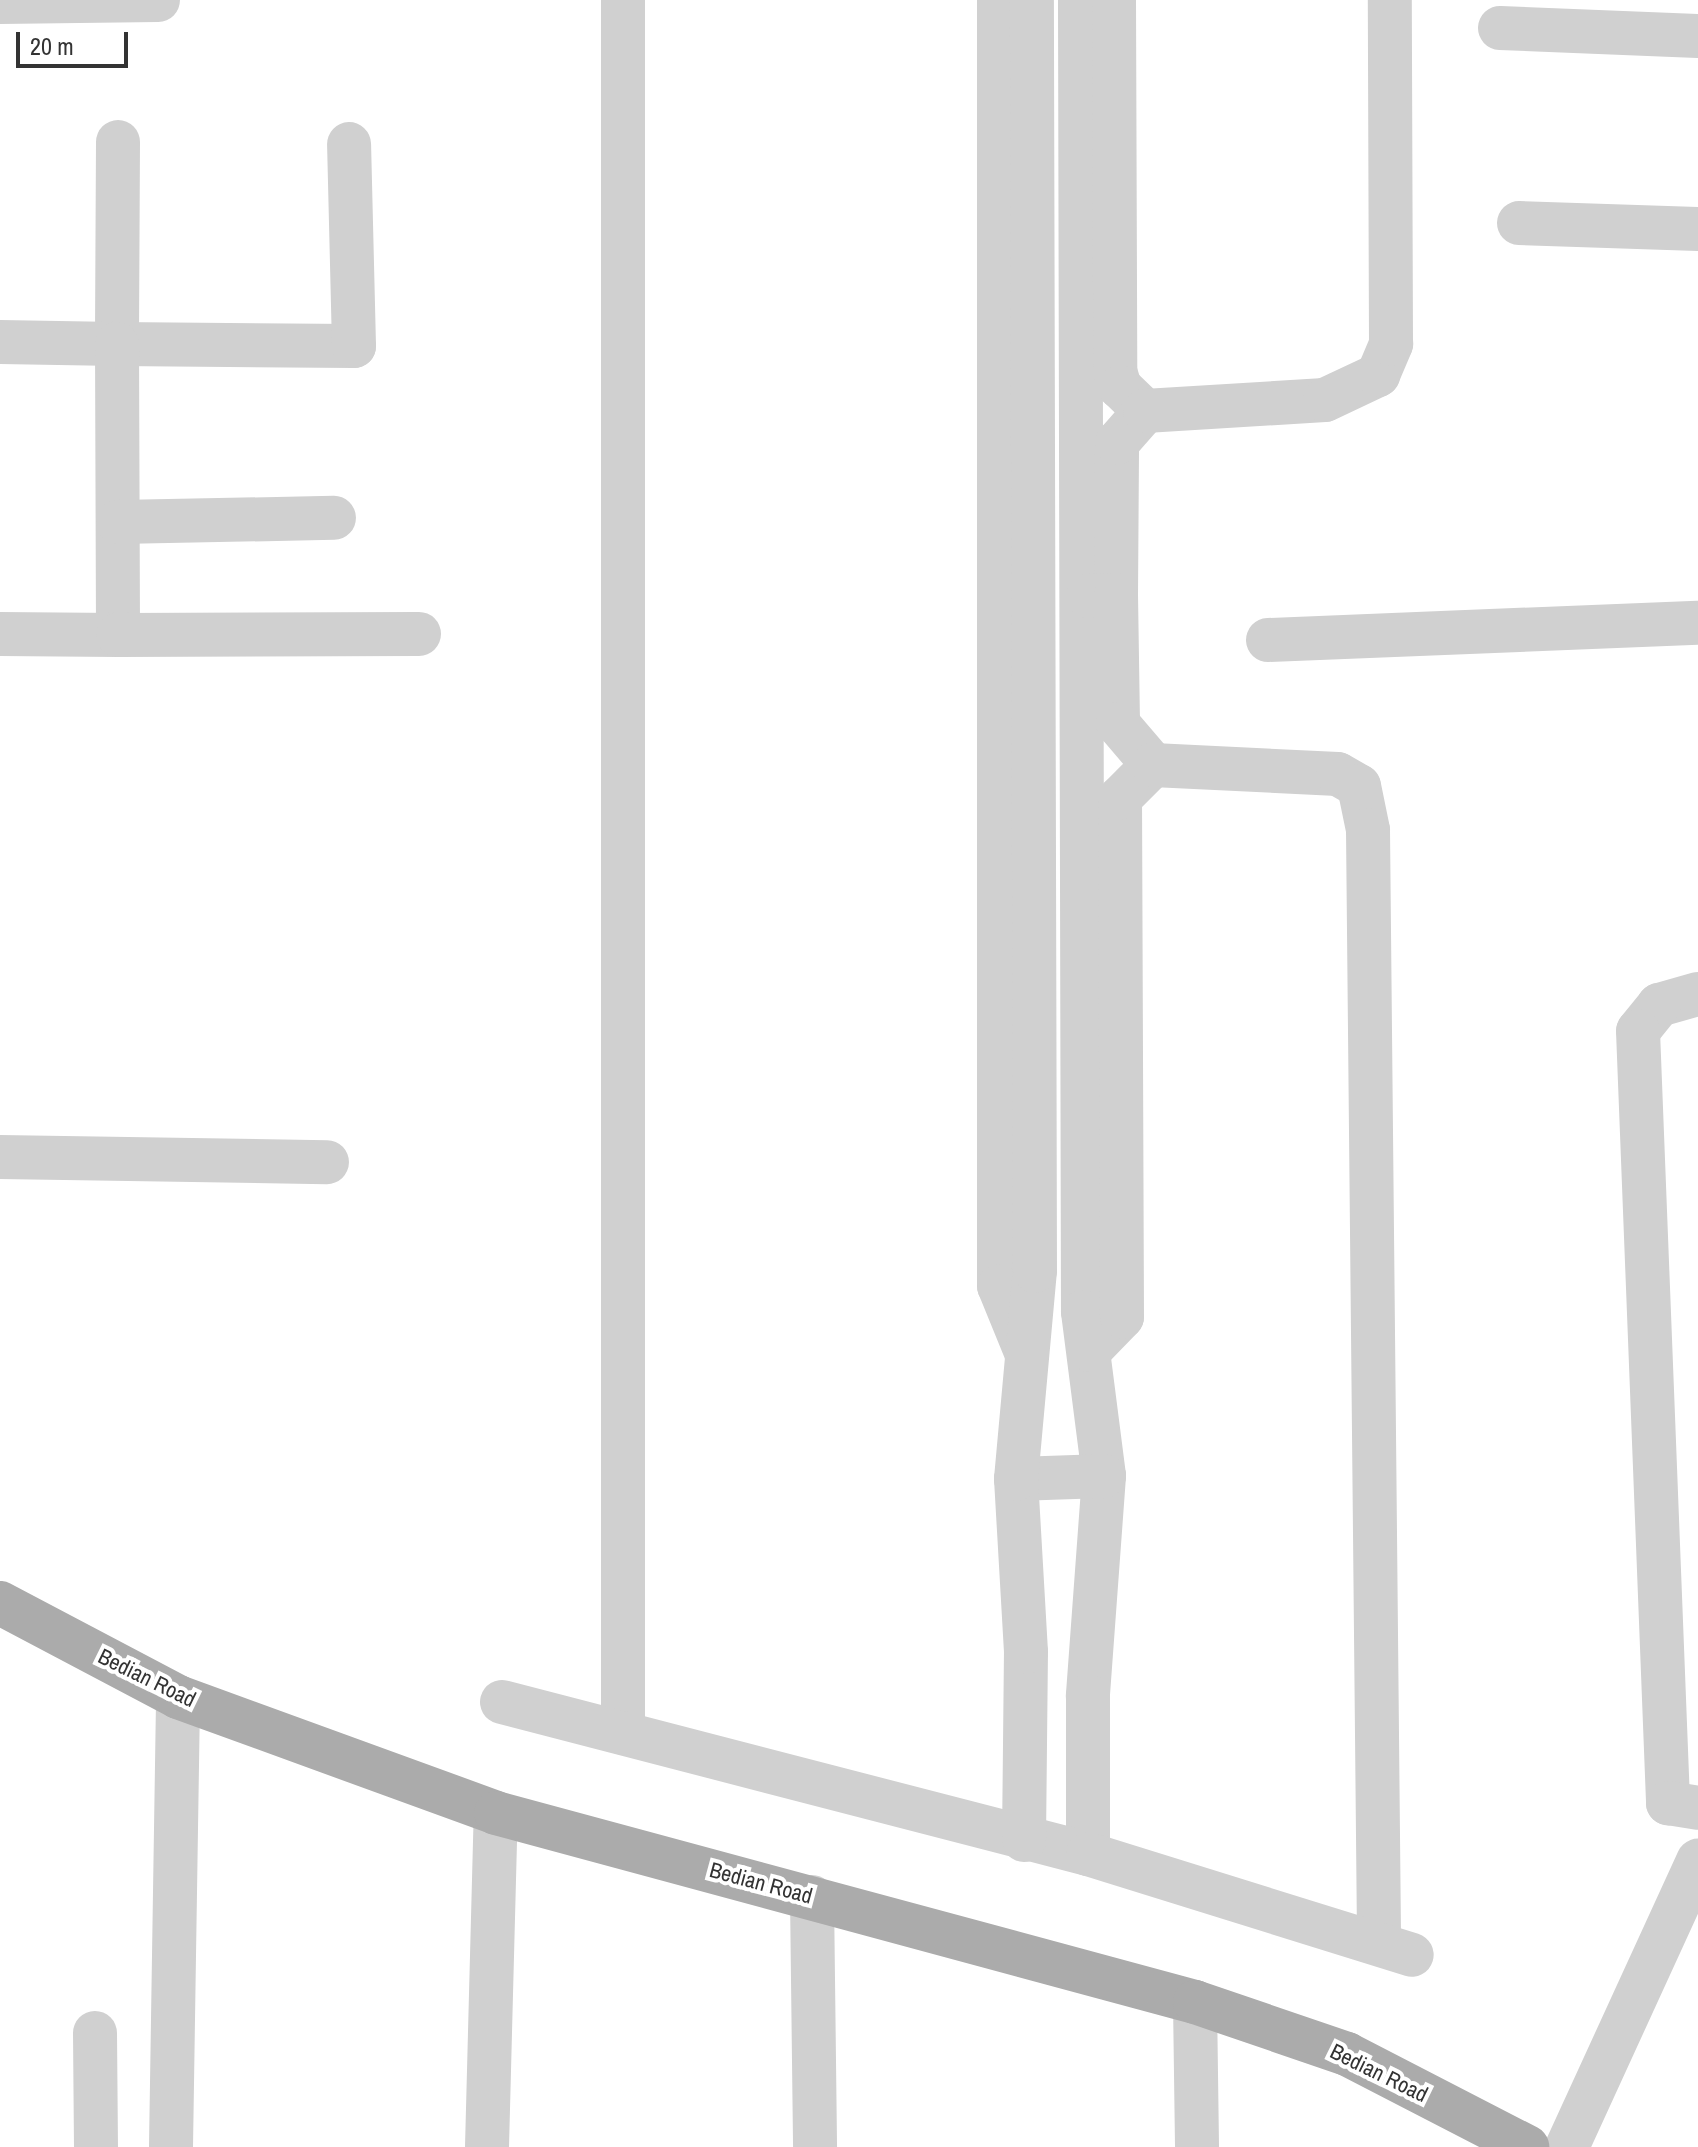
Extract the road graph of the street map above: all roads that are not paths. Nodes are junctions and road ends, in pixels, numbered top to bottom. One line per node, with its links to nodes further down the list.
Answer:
1 (158, 0): 8 (street)
2 (623, 0): 38 (street)
3 (999, 0): 32 (street)
4 (1032, 0): 32 (street)
5 (1080, 0): 15 (street)
6 (1114, 0): 15 (street)
7 (1390, 0): 18 (street)
8 (0, 2)
9 (1500, 28): 10 (street)
10 (1698, 36)
11 (118, 142): 17 (street)
12 (349, 144): 17 (street)
13 (1519, 223): 14 (street)
14 (1698, 229)
15 (1099, 318): 18 (street); 21 (street)
16 (0, 342): 17 (street)
17 (117, 344): 20 (street)
18 (1145, 411): 21 (street)
19 (334, 518): 20 (street)
20 (118, 522): 25 (street)
21 (1100, 595): 27 (street); 28 (street)
22 (1698, 623): 26 (street)
23 (0, 634): 25 (street)
24 (419, 634): 25 (street)
25 (118, 635)
26 (1268, 640)
27 (1153, 765): 28 (street); 42 (street)
28 (1100, 831): 33 (street)
29 (1698, 994): 39 (street)
30 (0, 1157): 31 (street)
31 (327, 1162)
32 (1029, 1358): 34 (street)
33 (1104, 1476): 34 (street); 42 (street)
34 (1016, 1479): 41 (street)
35 (0, 1603): 36 (main road, Bedian Road)
36 (178, 1697): 40 (main road, Bedian Road); 48 (street)
37 (502, 1702): 38 (street)
38 (623, 1733): 41 (street)
39 (1698, 1808)
40 (496, 1813): 44 (main road, Bedian Road); 49 (street)
41 (1024, 1840): 42 (street)
42 (1088, 1854)
43 (1698, 1861): 53 (street)
44 (812, 1897): 45 (main road, Bedian Road); 50 (street)
45 (1195, 2002): 51 (street); 52 (main road, Bedian Road)
46 (95, 2033): 47 (street)
47 (96, 2147)
48 (171, 2147)
49 (487, 2147)
50 (815, 2147)
51 (1197, 2147)
52 (1527, 2147)
53 (1567, 2147)

